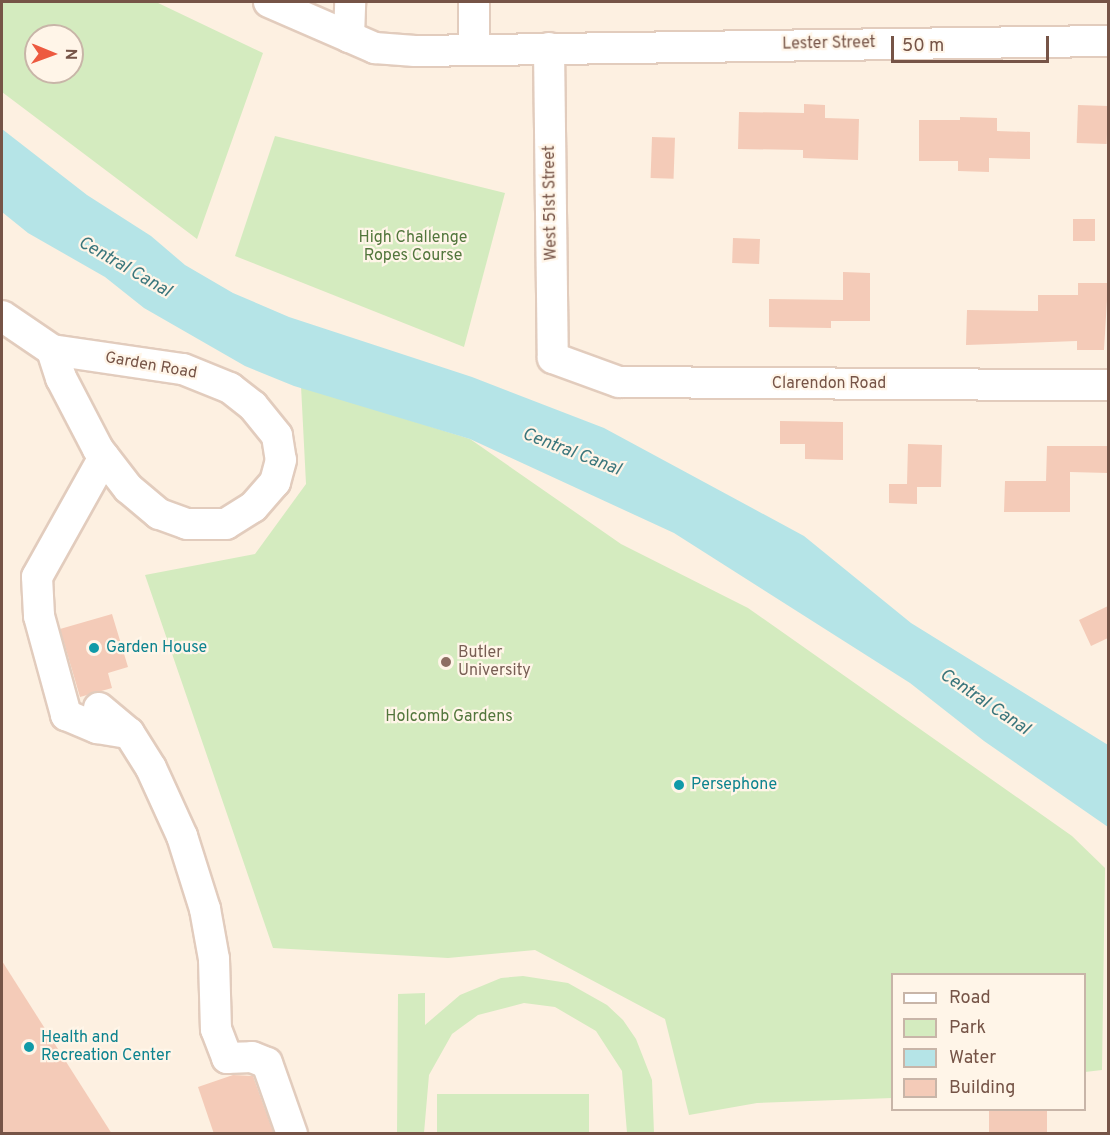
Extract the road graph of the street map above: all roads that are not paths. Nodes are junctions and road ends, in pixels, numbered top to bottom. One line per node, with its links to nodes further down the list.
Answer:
1 (269, 2): 4 (street, Lester Street)
2 (350, 2): 4 (street)
3 (474, 2): 7 (street)
4 (349, 37): 7 (street, Lester Street)
5 (1108, 41): 6 (street, Lester Street)
6 (549, 48): 7 (street, Lester Street); 10 (street, West 51st Street)
7 (474, 50)
8 (2, 316): 9 (street, Garden Road)
9 (52, 350): 12 (street, Garden Road); 12 (street, Garden Road)
10 (553, 358): 11 (street, Clarendon Road)
11 (1108, 385)
12 (104, 457): 14 (street)
13 (99, 708): 14 (street)
14 (129, 733): 15 (street)
15 (292, 1134)

